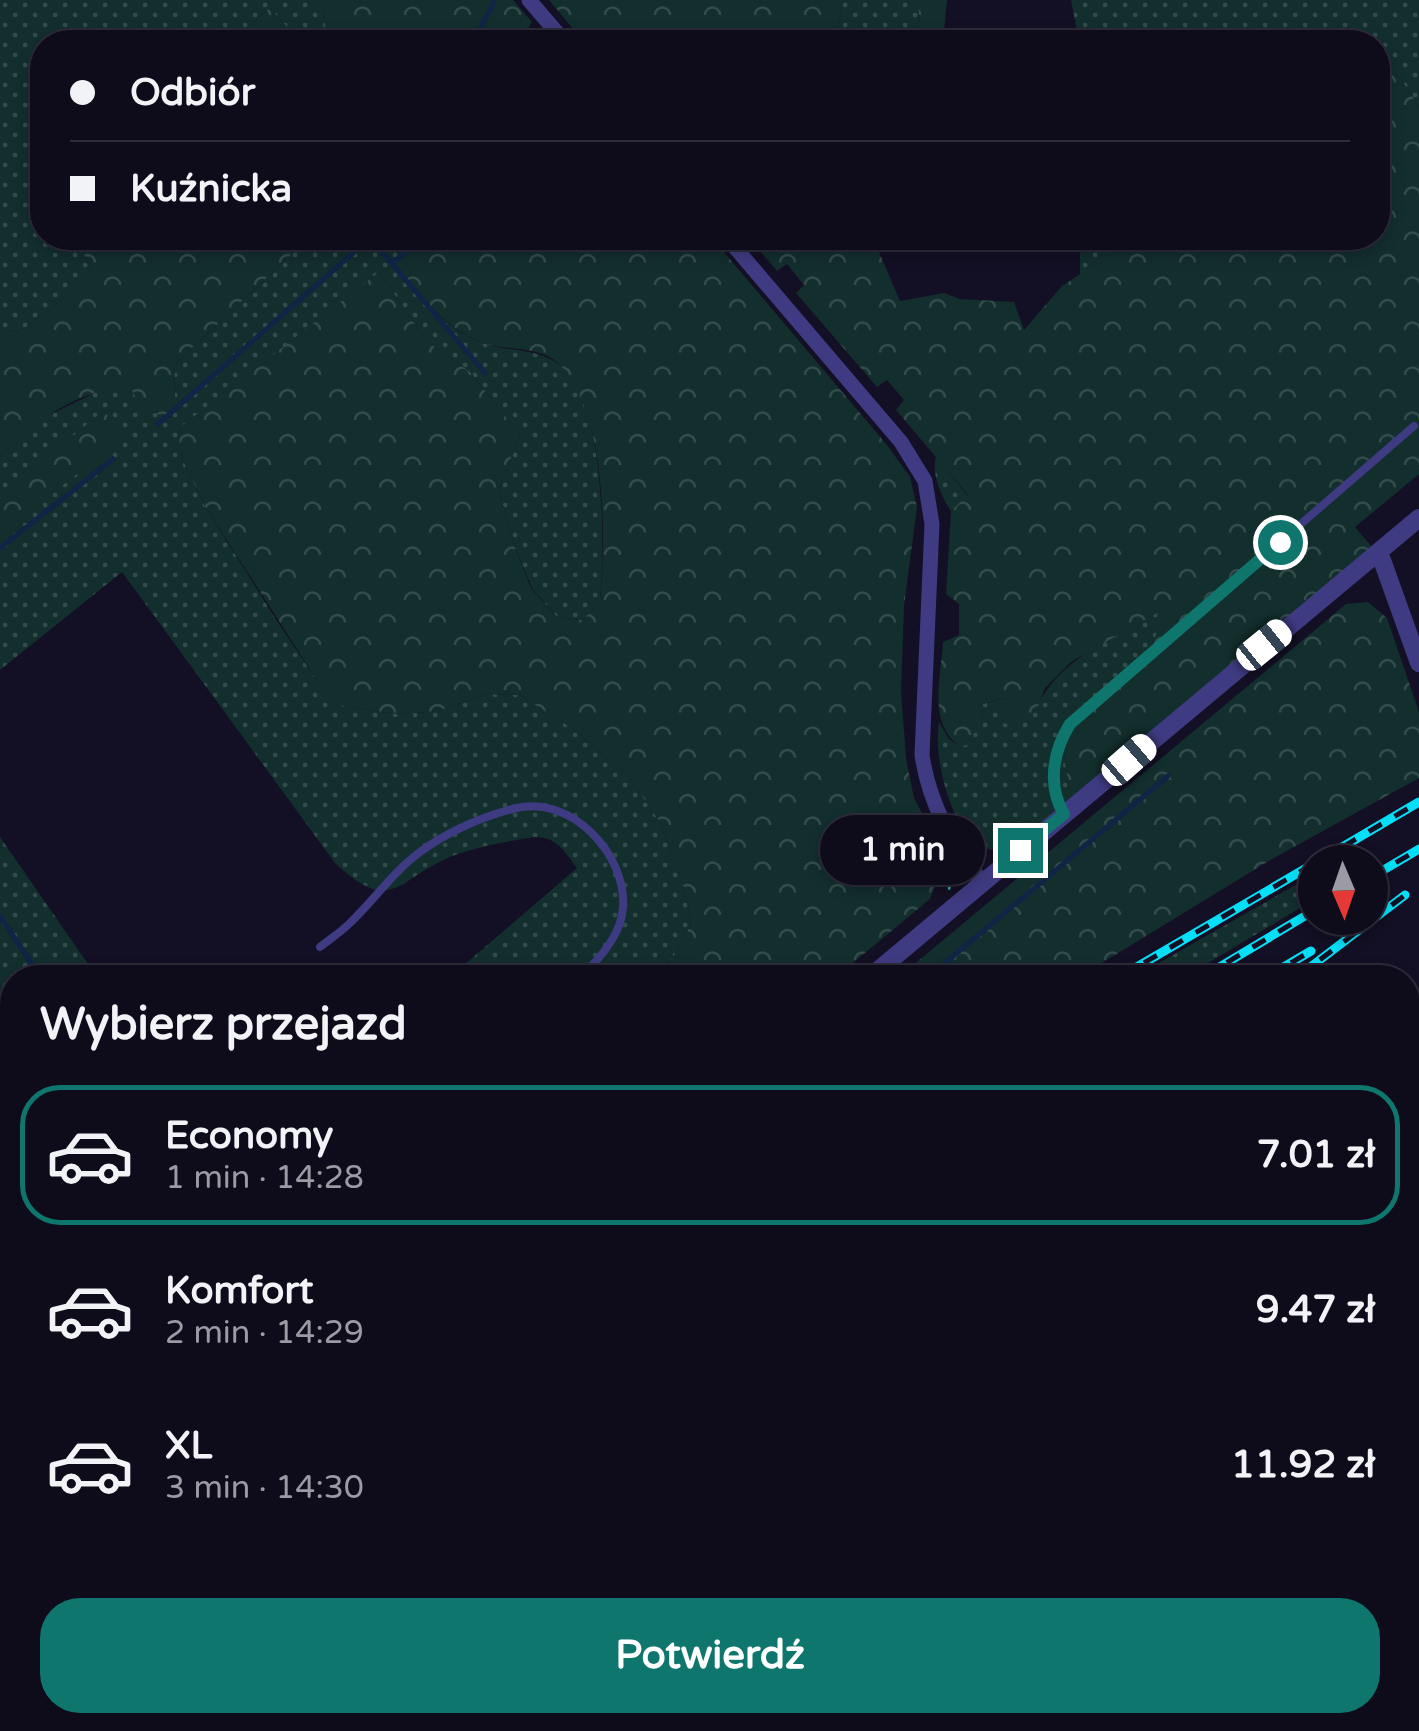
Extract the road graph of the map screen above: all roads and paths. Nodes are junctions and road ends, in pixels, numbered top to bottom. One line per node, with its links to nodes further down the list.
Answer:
1 (529, 0): 2 (street)
2 (555, 30)
3 (736, 250): 9 (street)
4 (1414, 426): 8 (lane)
5 (1419, 518): 6 (street)
6 (1377, 553): 7 (street); 8 (street)
7 (1419, 662)
8 (1064, 814): 10 (street)
9 (952, 841): 10 (street); 11 (path)
10 (982, 882): 11 (street)
11 (944, 915): 14 (street)
12 (320, 946): 13 (lane)
13 (591, 965)
14 (884, 965)

